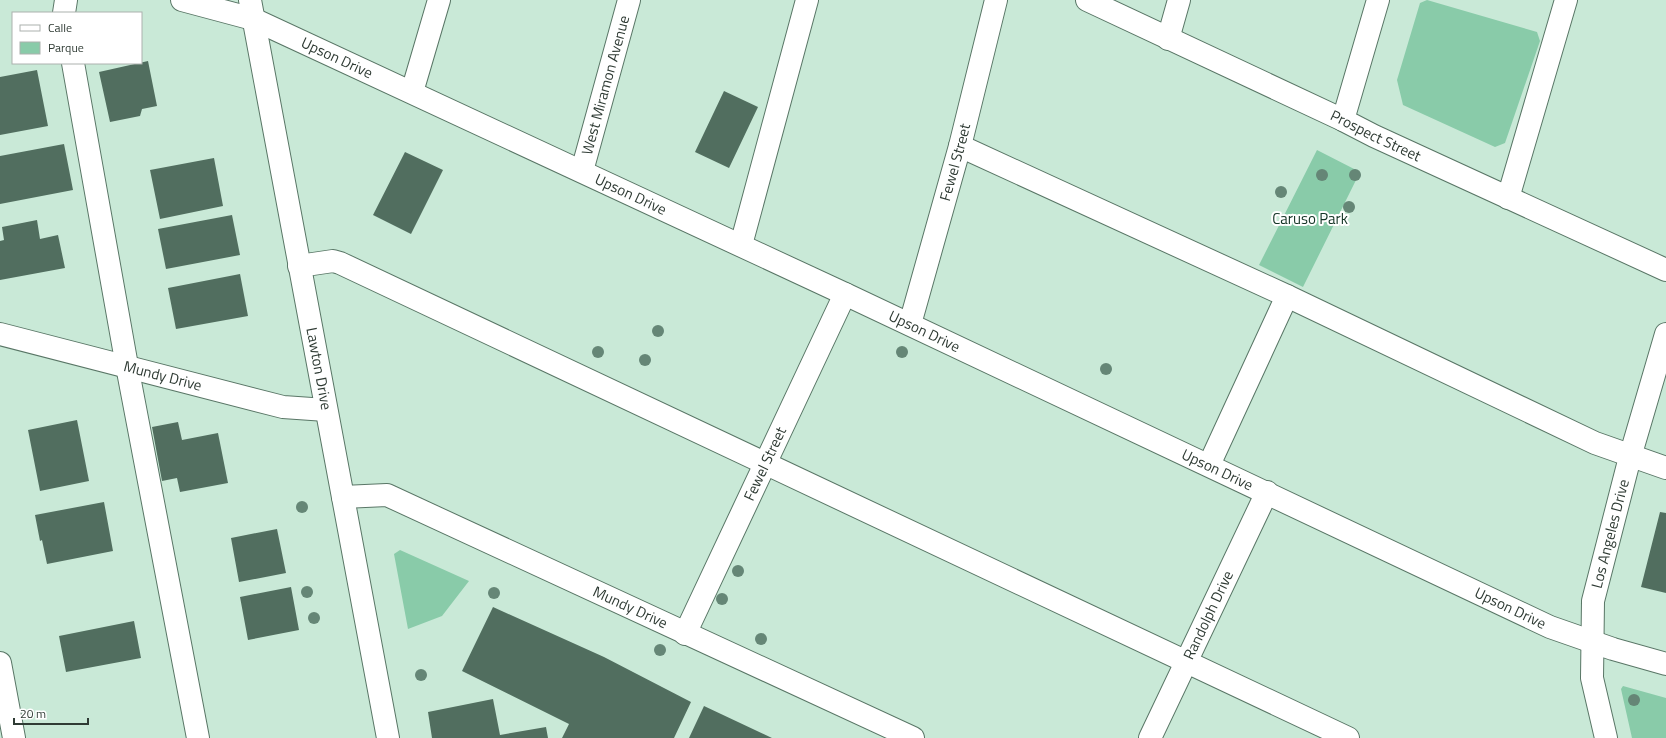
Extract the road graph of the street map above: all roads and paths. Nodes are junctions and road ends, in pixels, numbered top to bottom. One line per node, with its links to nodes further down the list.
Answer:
1 (66, 0): 12 (street)
2 (182, 0): 11 (street, Upson Drive)
3 (439, 0): 15 (street)
4 (629, 0): 18 (street, West Miramon Avenue)
5 (807, 0): 20 (street)
6 (996, 0): 17 (street, Fewel Street)
7 (1087, 0): 13 (street, Prospect Street)
8 (1179, 0): 13 (street)
9 (1378, 0): 16 (street)
10 (1566, 0): 19 (street)
11 (252, 10): 15 (street, Upson Drive); 21 (street, Lawton Drive)
12 (64, 12)
13 (1168, 38): 16 (street, Prospect Street)
14 (73, 64): 28 (street)
15 (412, 92): 18 (street, Upson Drive)
16 (1343, 120): 19 (street, Prospect Street)
17 (960, 146): 24 (street); 25 (street, Fewel Street)
18 (582, 171): 20 (street, Upson Drive)
19 (1508, 198): 22 (street, Prospect Street)
20 (741, 245): 23 (street, Upson Drive)
21 (299, 266): 29 (street, Lawton Drive); 31 (street)
22 (1666, 270)
23 (845, 294): 25 (street, Upson Drive); 31 (street, Fewel Street)
24 (1287, 296): 30 (street); 32 (street)
25 (910, 324): 32 (street, Upson Drive)
26 (0, 334): 28 (street, Mundy Drive)
27 (1666, 334): 30 (street, Los Angeles Drive)
28 (127, 366): 29 (street, Mundy Drive); 42 (street)
29 (326, 410): 35 (street, Lawton Drive)
30 (1630, 457): 33 (street); 37 (street, Los Angeles Drive)
31 (765, 464): 36 (street, Fewel Street); 38 (street)
32 (1208, 465): 34 (street, Upson Drive)
33 (1666, 468)
34 (1267, 492): 37 (street, Upson Drive); 38 (street, Randolph Drive)
35 (343, 497): 36 (street, Mundy Drive); 43 (street, Lawton Drive)
36 (685, 634): 44 (street, Mundy Drive)
37 (1592, 642): 40 (street, Upson Drive); 47 (street, Los Angeles Drive)
38 (1187, 662): 45 (street, Randolph Drive); 46 (street)
39 (0, 663): 41 (street)
40 (1666, 664)
41 (14, 738)
42 (198, 738)
43 (388, 738)
44 (913, 738)
45 (1150, 738)
46 (1348, 738)
47 (1606, 738)

